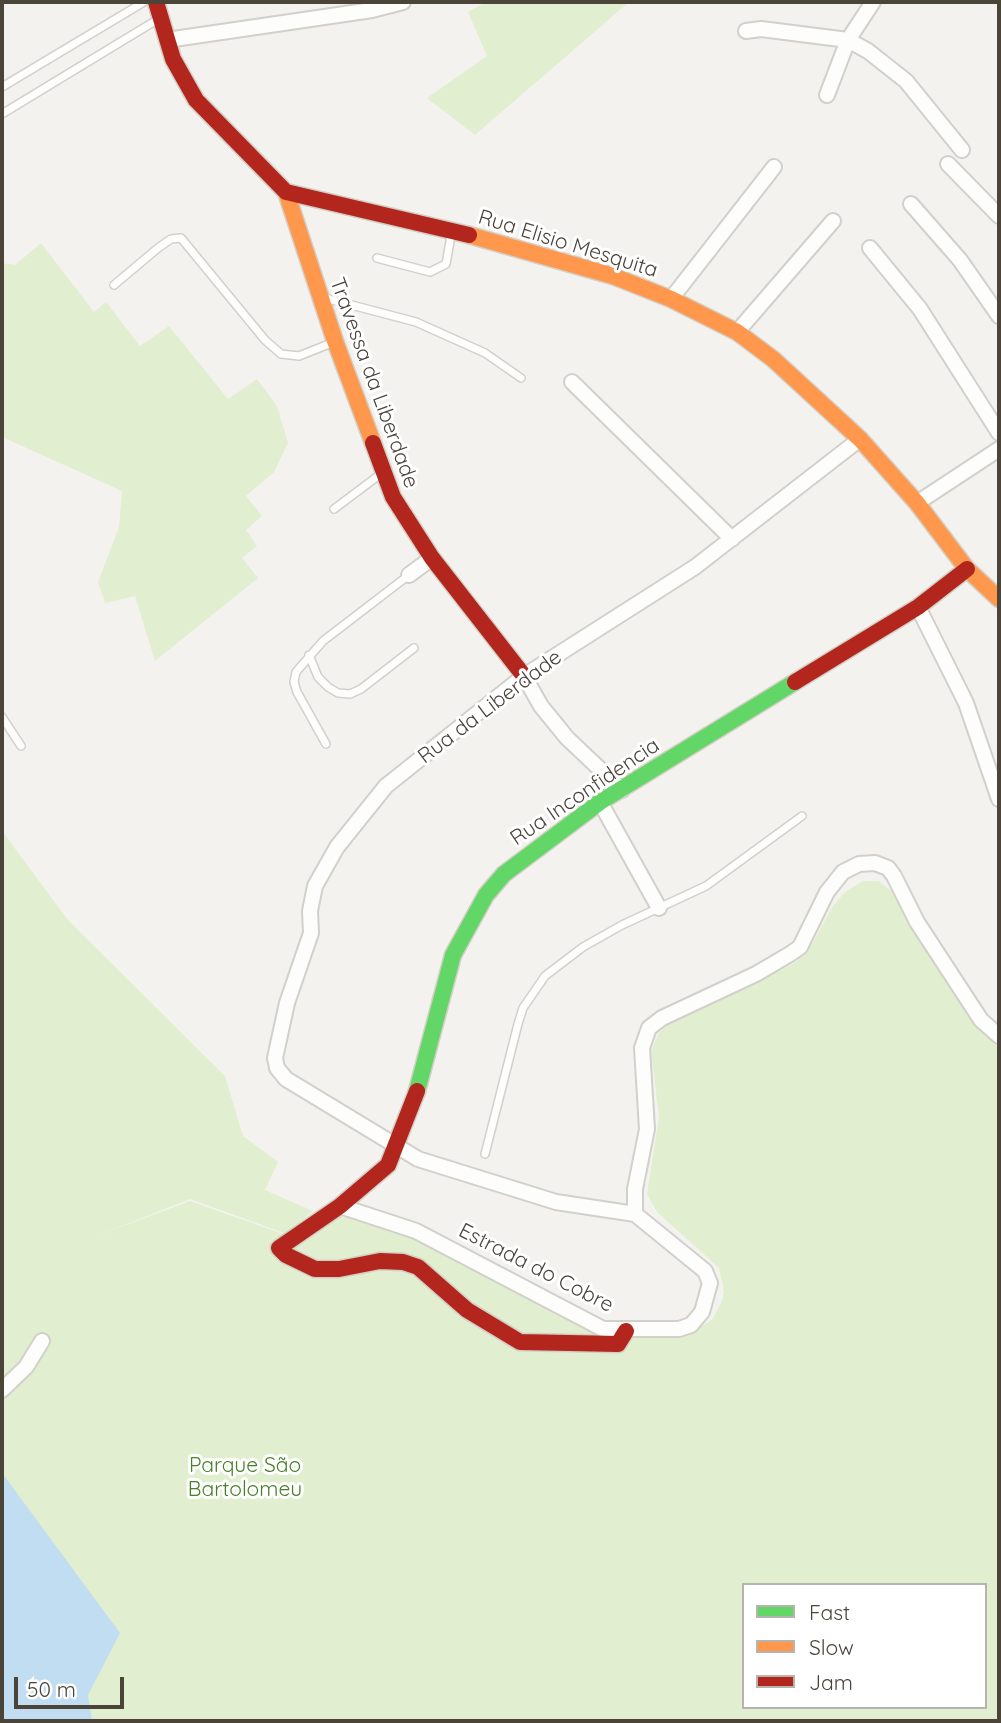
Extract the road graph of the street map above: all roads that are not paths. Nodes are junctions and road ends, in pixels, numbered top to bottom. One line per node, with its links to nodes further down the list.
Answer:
1 (144, 2): 8 (lane)
2 (403, 2): 6 (street)
3 (873, 2): 7 (street)
4 (158, 10): 6 (street); 10 (lane)
5 (746, 31): 7 (street)
6 (167, 40): 14 (street)
7 (848, 40): 9 (street); 11 (street)
8 (2, 87)
9 (827, 95)
10 (2, 114)
11 (962, 150)
12 (948, 163): 16 (street)
13 (774, 167): 23 (street)
14 (286, 192): 18 (street, Rua Elisio Mesquita); 22 (street, Travessa da Liberdade)
15 (911, 204): 24 (street)
16 (999, 216)
17 (833, 221): 25 (street)
18 (452, 229): 20 (lane); 23 (street, Rua Elisio Mesquita)
19 (870, 248): 29 (street)
20 (377, 258)
21 (114, 285): 26 (lane)
22 (320, 297): 26 (street, Travessa da Liberdade); 27 (lane)
23 (671, 299): 25 (street, Rua Elisio Mesquita)
24 (999, 316)
25 (737, 332): 30 (street, Rua Elisio Mesquita)
26 (335, 341): 32 (street, Travessa da Liberdade)
27 (520, 378)
28 (572, 383): 35 (street)
29 (999, 433)
30 (860, 439): 33 (street, Rua Elisio Mesquita); 35 (street, Rua da Liberdade)
31 (999, 449): 33 (street)
32 (383, 473): 34 (lane); 36 (street, Travessa da Liberdade)
33 (917, 503): 37 (street, Rua Elisio Mesquita)
34 (334, 509)
35 (732, 539): 43 (street, Rua da Liberdade)
36 (432, 558): 38 (street); 43 (street, Travessa da Liberdade)
37 (967, 569): 39 (street, Rua Elisio Mesquita); 40 (street, Rua Inconfidencia)
38 (409, 575): 42 (lane)
39 (999, 599)
40 (918, 607): 47 (street, Rua Inconfidencia); 48 (street)
41 (414, 648): 42 (lane)
42 (309, 655): 45 (lane)
43 (524, 676): 47 (street); 53 (street, Rua da Liberdade)
44 (2, 717): 46 (lane)
45 (326, 744)
46 (21, 746)
47 (622, 789): 49 (street, Rua Inconfidencia)
48 (999, 799)
49 (600, 802): 51 (street); 53 (street, Rua Inconfidencia)
50 (802, 816): 51 (lane)
51 (659, 908): 54 (lane)
52 (999, 1036): 56 (street)
53 (397, 1147): 55 (street, Rua Inconfidencia); 56 (street)
54 (485, 1154)
55 (340, 1206): 57 (street, Rua Inconfidencia); 58 (street, Estrada do Cobre)
56 (635, 1214): 58 (street)
57 (279, 1248): 58 (street, Estrada do Cobre)
58 (626, 1331)
59 (42, 1340): 60 (street)
60 (2, 1390)

